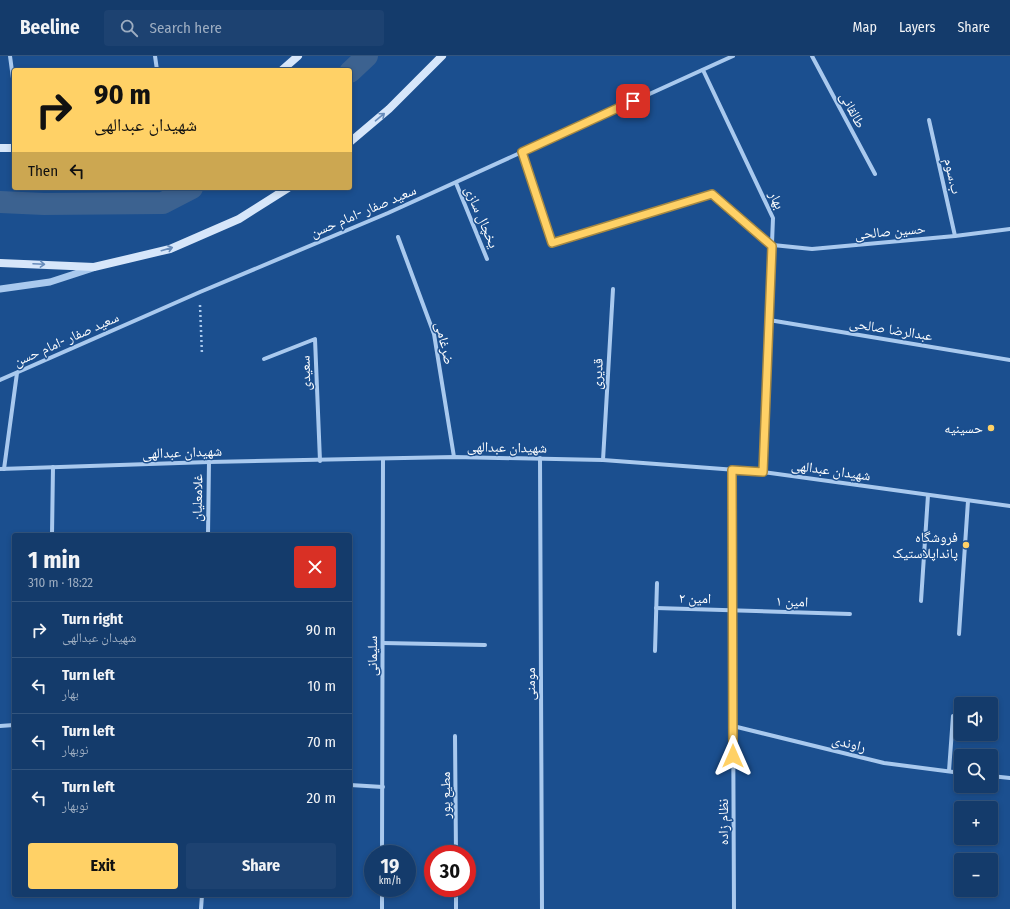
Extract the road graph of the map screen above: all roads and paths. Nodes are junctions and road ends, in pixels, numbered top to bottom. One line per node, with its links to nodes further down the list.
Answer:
1 (10, 56): 10 (street)
2 (155, 56): 7 (street)
3 (298, 56): 8 (main road)
4 (442, 56): 12 (main road, one-way to 4)
5 (733, 56): 9 (street, سعید صفار -امام حسن)
6 (812, 56): 16 (street, طالقانی)
7 (157, 68)
8 (284, 68)
9 (703, 70): 15 (street, سعید صفار -امام حسن); 22 (street, بهار)
10 (12, 71)
11 (929, 120): 20 (street, ب.سوم)
12 (352, 140)
13 (0, 148): 14 (main road)
14 (12, 148)
15 (522, 152): 17 (street, سعید صفار -امام حسن); 22 (street)
16 (875, 174)
17 (456, 183): 23 (street, یخچال سازی); 28 (street, سعید صفار -امام حسن)
18 (285, 190): 25 (main road, one-way to 18)
19 (1010, 229): 20 (street, حسین صالحی)
20 (956, 236): 22 (street, حسین صالحی)
21 (398, 237): 35 (street, ضرغامی)
22 (772, 246): 29 (street, بهار)
23 (488, 259)
24 (0, 263): 25 (main road, one-way to 25)
25 (94, 267): 26 (street)
26 (0, 289)
27 (613, 290): 38 (street, قدیری)
28 (200, 292): 30 (path); 33 (street, سعید صفار -امام حسن)
29 (769, 320): 32 (street, عبدالرضا صالحی); 44 (street, بهار)
30 (202, 355)
31 (264, 359): 39 (street, سعیدی)
32 (1010, 360)
33 (17, 373): 34 (street, سعید صفار -امام حسن); 42 (street)
34 (0, 380)
35 (454, 457): 36 (street, شهیدان عبدالهی); 37 (street, شهیدان عبدالهی)
36 (540, 458): 38 (street, شهیدان عبدالهی); 78 (street, مومنی)
37 (383, 459): 39 (street, شهیدان عبدالهی); 56 (street, سلیمانی)
38 (603, 460): 43 (street, شهیدان عبدالهی)
39 (320, 461): 40 (street, شهیدان عبدالهی)
40 (209, 462): 41 (street, شهیدان عبدالهی); 49 (street, غلامعلیان)
41 (53, 467): 42 (street, شهیدان عبدالهی); 48 (street)
42 (2, 469)
43 (732, 470): 44 (street, شهیدان عبدالهی); 53 (street, نظام زاده)
44 (763, 472): 45 (street, شهیدان عبدالهی)
45 (928, 495): 46 (street, شهیدان عبدالهی); 51 (street)
46 (968, 501): 47 (street, شهیدان عبدالهی); 55 (street)
47 (1010, 506)
48 (52, 533)
49 (208, 533)
50 (657, 583): 52 (street)
51 (921, 601)
52 (656, 608): 53 (street, امین ۲); 58 (street)
53 (733, 610): 54 (street, امین ۱); 62 (street, نظام زاده)
54 (850, 614)
55 (959, 634)
56 (383, 643): 57 (street); 69 (street, سلیمانی)
57 (485, 645)
58 (656, 651)
59 (953, 716): 64 (street)
60 (12, 725): 61 (street)
61 (0, 726)
62 (733, 726): 64 (street, راوندی); 79 (street, نظام زاده)
63 (455, 736): 71 (street, مطیع پور)
64 (949, 771): 65 (street, راوندی)
65 (954, 771)
66 (998, 777): 67 (street)
67 (1010, 778)
68 (352, 785): 69 (street)
69 (383, 786): 70 (street, سلیمانی)
70 (382, 845)
71 (456, 845)
72 (202, 897): 75 (street)
73 (382, 897): 76 (street)
74 (456, 897): 77 (street)
75 (202, 909)
76 (382, 909)
77 (456, 909)
78 (542, 909)
79 (734, 909)

